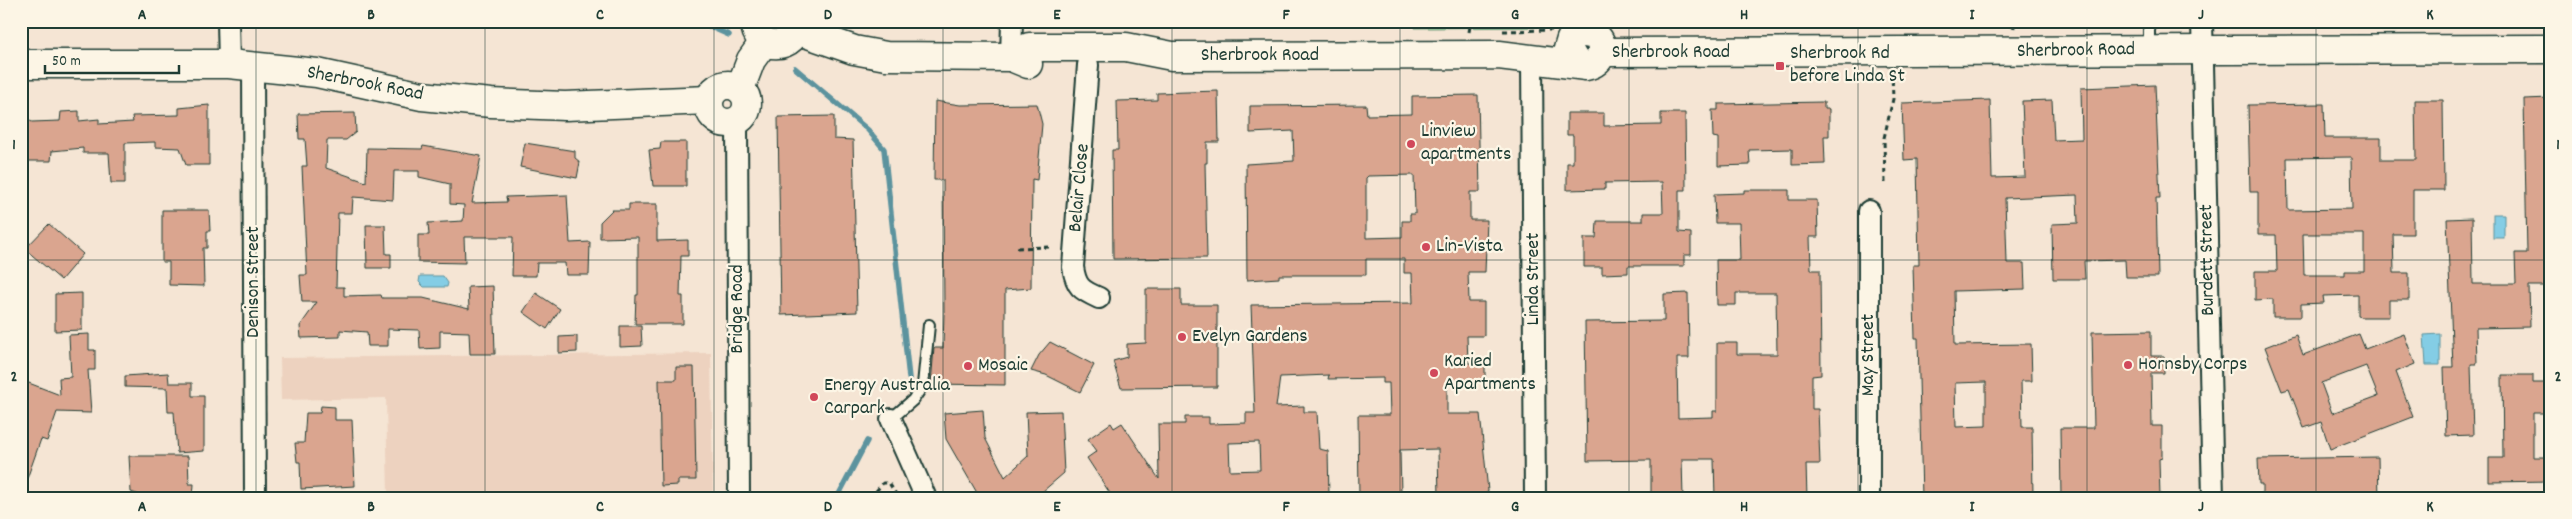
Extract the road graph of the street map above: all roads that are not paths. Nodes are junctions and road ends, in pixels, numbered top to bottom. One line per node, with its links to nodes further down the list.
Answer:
1 (228, 21): 16 (street, Denison Street)
2 (1012, 21): 12 (street)
3 (2149, 21): 10 (lane)
4 (2202, 21): 11 (street, Burdett Street)
5 (798, 26): 6 (main road); 12 (main road, Sherbrook Road)
6 (760, 32): 18 (main road)
7 (1579, 40): 8 (main road, Sherbrook Road); 10 (main road, Sherbrook Road); 14 (main road, Sherbrook Road)
8 (1498, 43): 13 (main road, Sherbrook Road); 14 (main road, Sherbrook Road)
9 (2551, 49): 11 (main road, Sherbrook Road)
10 (2149, 50): 11 (main road, Sherbrook Road)
11 (2203, 51): 30 (street, Burdett Street)
12 (1011, 56): 13 (main road, Sherbrook Road); 17 (main road, Sherbrook Road)
13 (1172, 56): 17 (main road, Sherbrook Road)
14 (1532, 59): 28 (street, Linda Street)
15 (21, 64): 16 (main road, Sherbrook Road)
16 (241, 65): 19 (main road, Sherbrook Road); 25 (street, Denison Street)
17 (1088, 65): 22 (street, Belair Close)
18 (740, 89): 19 (main road); 20 (main road)
19 (709, 100): 20 (main road)
20 (737, 120): 26 (street, Bridge Road)
21 (1869, 212): 29 (street, May Street)
22 (1099, 298)
23 (929, 324): 24 (lane)
24 (891, 419): 27 (street)
25 (255, 498)
26 (739, 498)
27 (926, 498)
28 (1535, 498)
29 (1869, 498)
30 (2213, 498)

